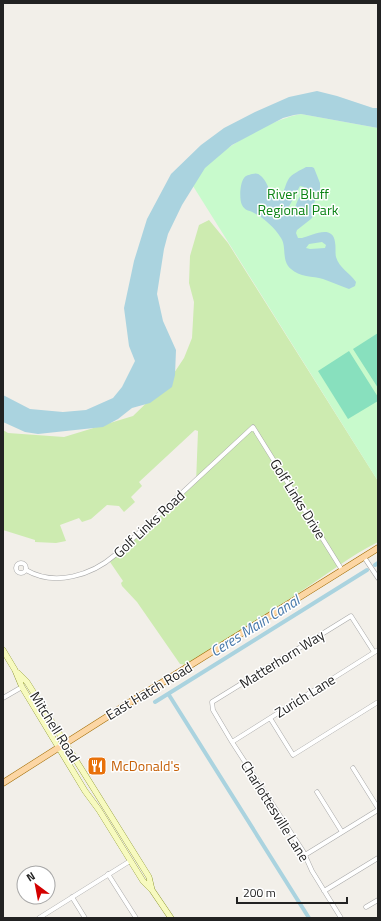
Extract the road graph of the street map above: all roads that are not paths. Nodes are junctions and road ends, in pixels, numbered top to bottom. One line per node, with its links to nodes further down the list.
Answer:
1 (253, 427): 4 (street, Golf Links Road); 5 (street, Golf Links Drive)
2 (378, 548): 3 (main road, East Hatch Road)
3 (364, 557): 5 (main road, East Hatch Road); 6 (street)
4 (26, 570)
5 (342, 570): 16 (main road, East Hatch Road)
6 (378, 578)
7 (3, 650): 9 (main road, Mitchell Road)
8 (376, 651): 12 (street, Matterhorn Way); 14 (street, Zurich Lane)
9 (15, 670): 10 (main road, Mitchell Road); 16 (main road, Mitchell Road)
10 (22, 687): 11 (street); 16 (main road, Mitchell Road)
11 (3, 698)
12 (212, 702): 15 (street, Charlottesville Lane)
13 (378, 702): 14 (street)
14 (270, 718): 15 (street, Zurich Lane)
15 (232, 742): 22 (street, Charlottesville Lane)
16 (62, 745): 18 (main road, East Hatch Road); 24 (main road, Mitchell Road); 26 (main road, Mitchell Road)
17 (353, 768): 20 (street)
18 (4, 780)
19 (317, 792): 21 (street)
20 (378, 809): 21 (street)
21 (342, 832): 22 (street)
22 (306, 855): 27 (street, Charlottesville Lane)
23 (378, 858): 27 (street)
24 (130, 861): 25 (street); 26 (main road, Mitchell Road)
25 (108, 874): 28 (street); 33 (street)
26 (152, 890): 34 (main road, Mitchell Road)
27 (324, 891): 35 (street, Charlottesville Lane)
28 (72, 897): 31 (street); 32 (street)
29 (378, 900): 30 (street)
30 (366, 908)
31 (39, 918)
32 (85, 918)
33 (136, 918)
34 (170, 918)
35 (341, 918)

